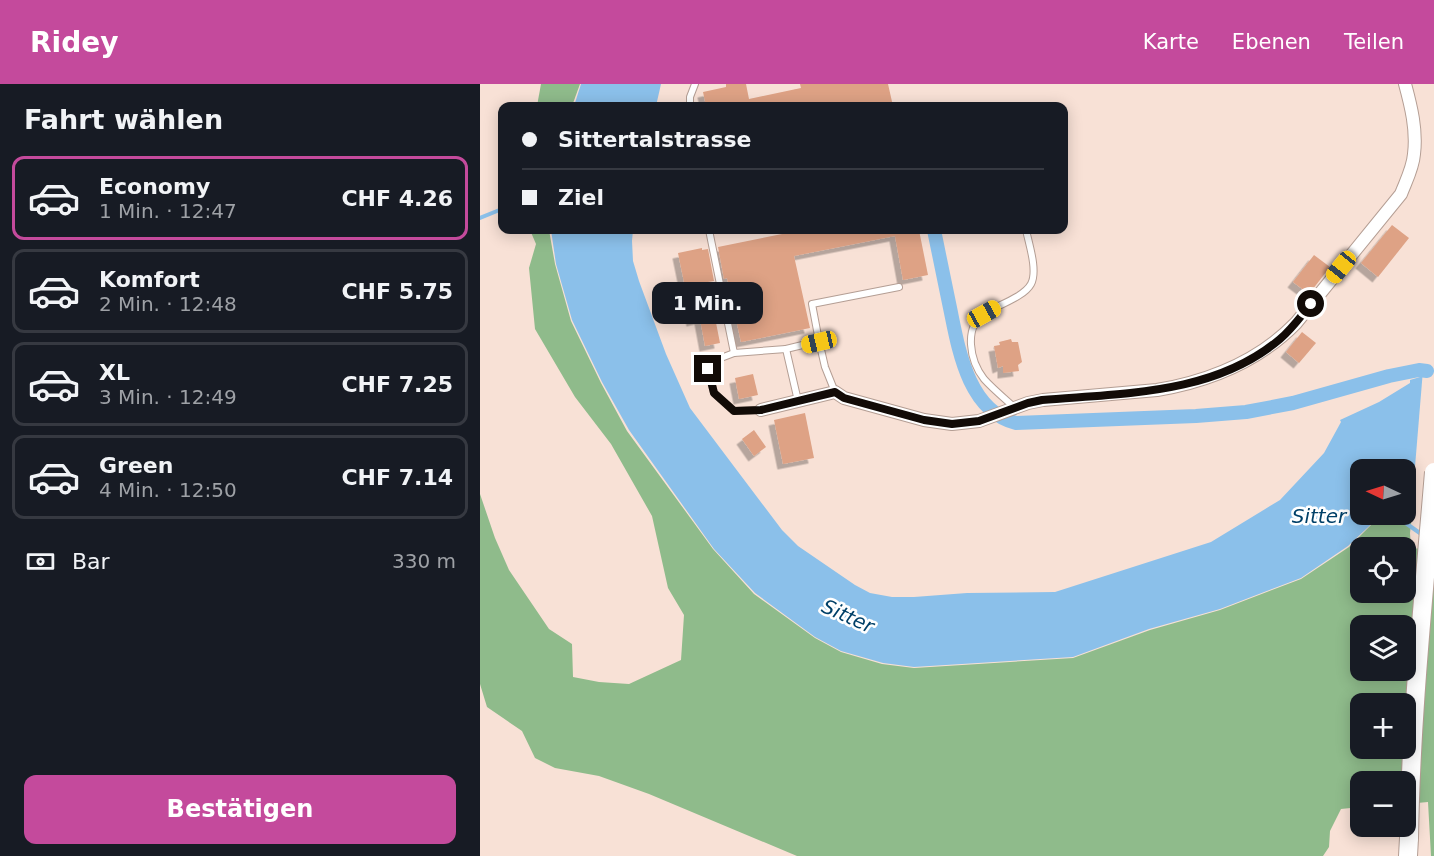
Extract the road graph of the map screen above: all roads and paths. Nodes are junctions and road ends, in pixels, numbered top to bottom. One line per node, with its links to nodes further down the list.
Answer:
1 (695, 84): 3 (lane)
2 (1405, 84): 12 (street)
3 (690, 102)
4 (710, 234): 9 (lane)
5 (1027, 234): 12 (lane)
6 (899, 287): 7 (lane)
7 (819, 342): 8 (lane); 10 (lane)
8 (786, 349): 9 (lane); 11 (lane)
9 (734, 353): 13 (lane)
10 (835, 392): 11 (street); 12 (street)
11 (798, 401): 13 (street)
12 (1010, 409)
13 (761, 410)
14 (1434, 472): 17 (main road, bridge)
15 (1434, 508): 16 (lane)
16 (1423, 525)
17 (1408, 847)

